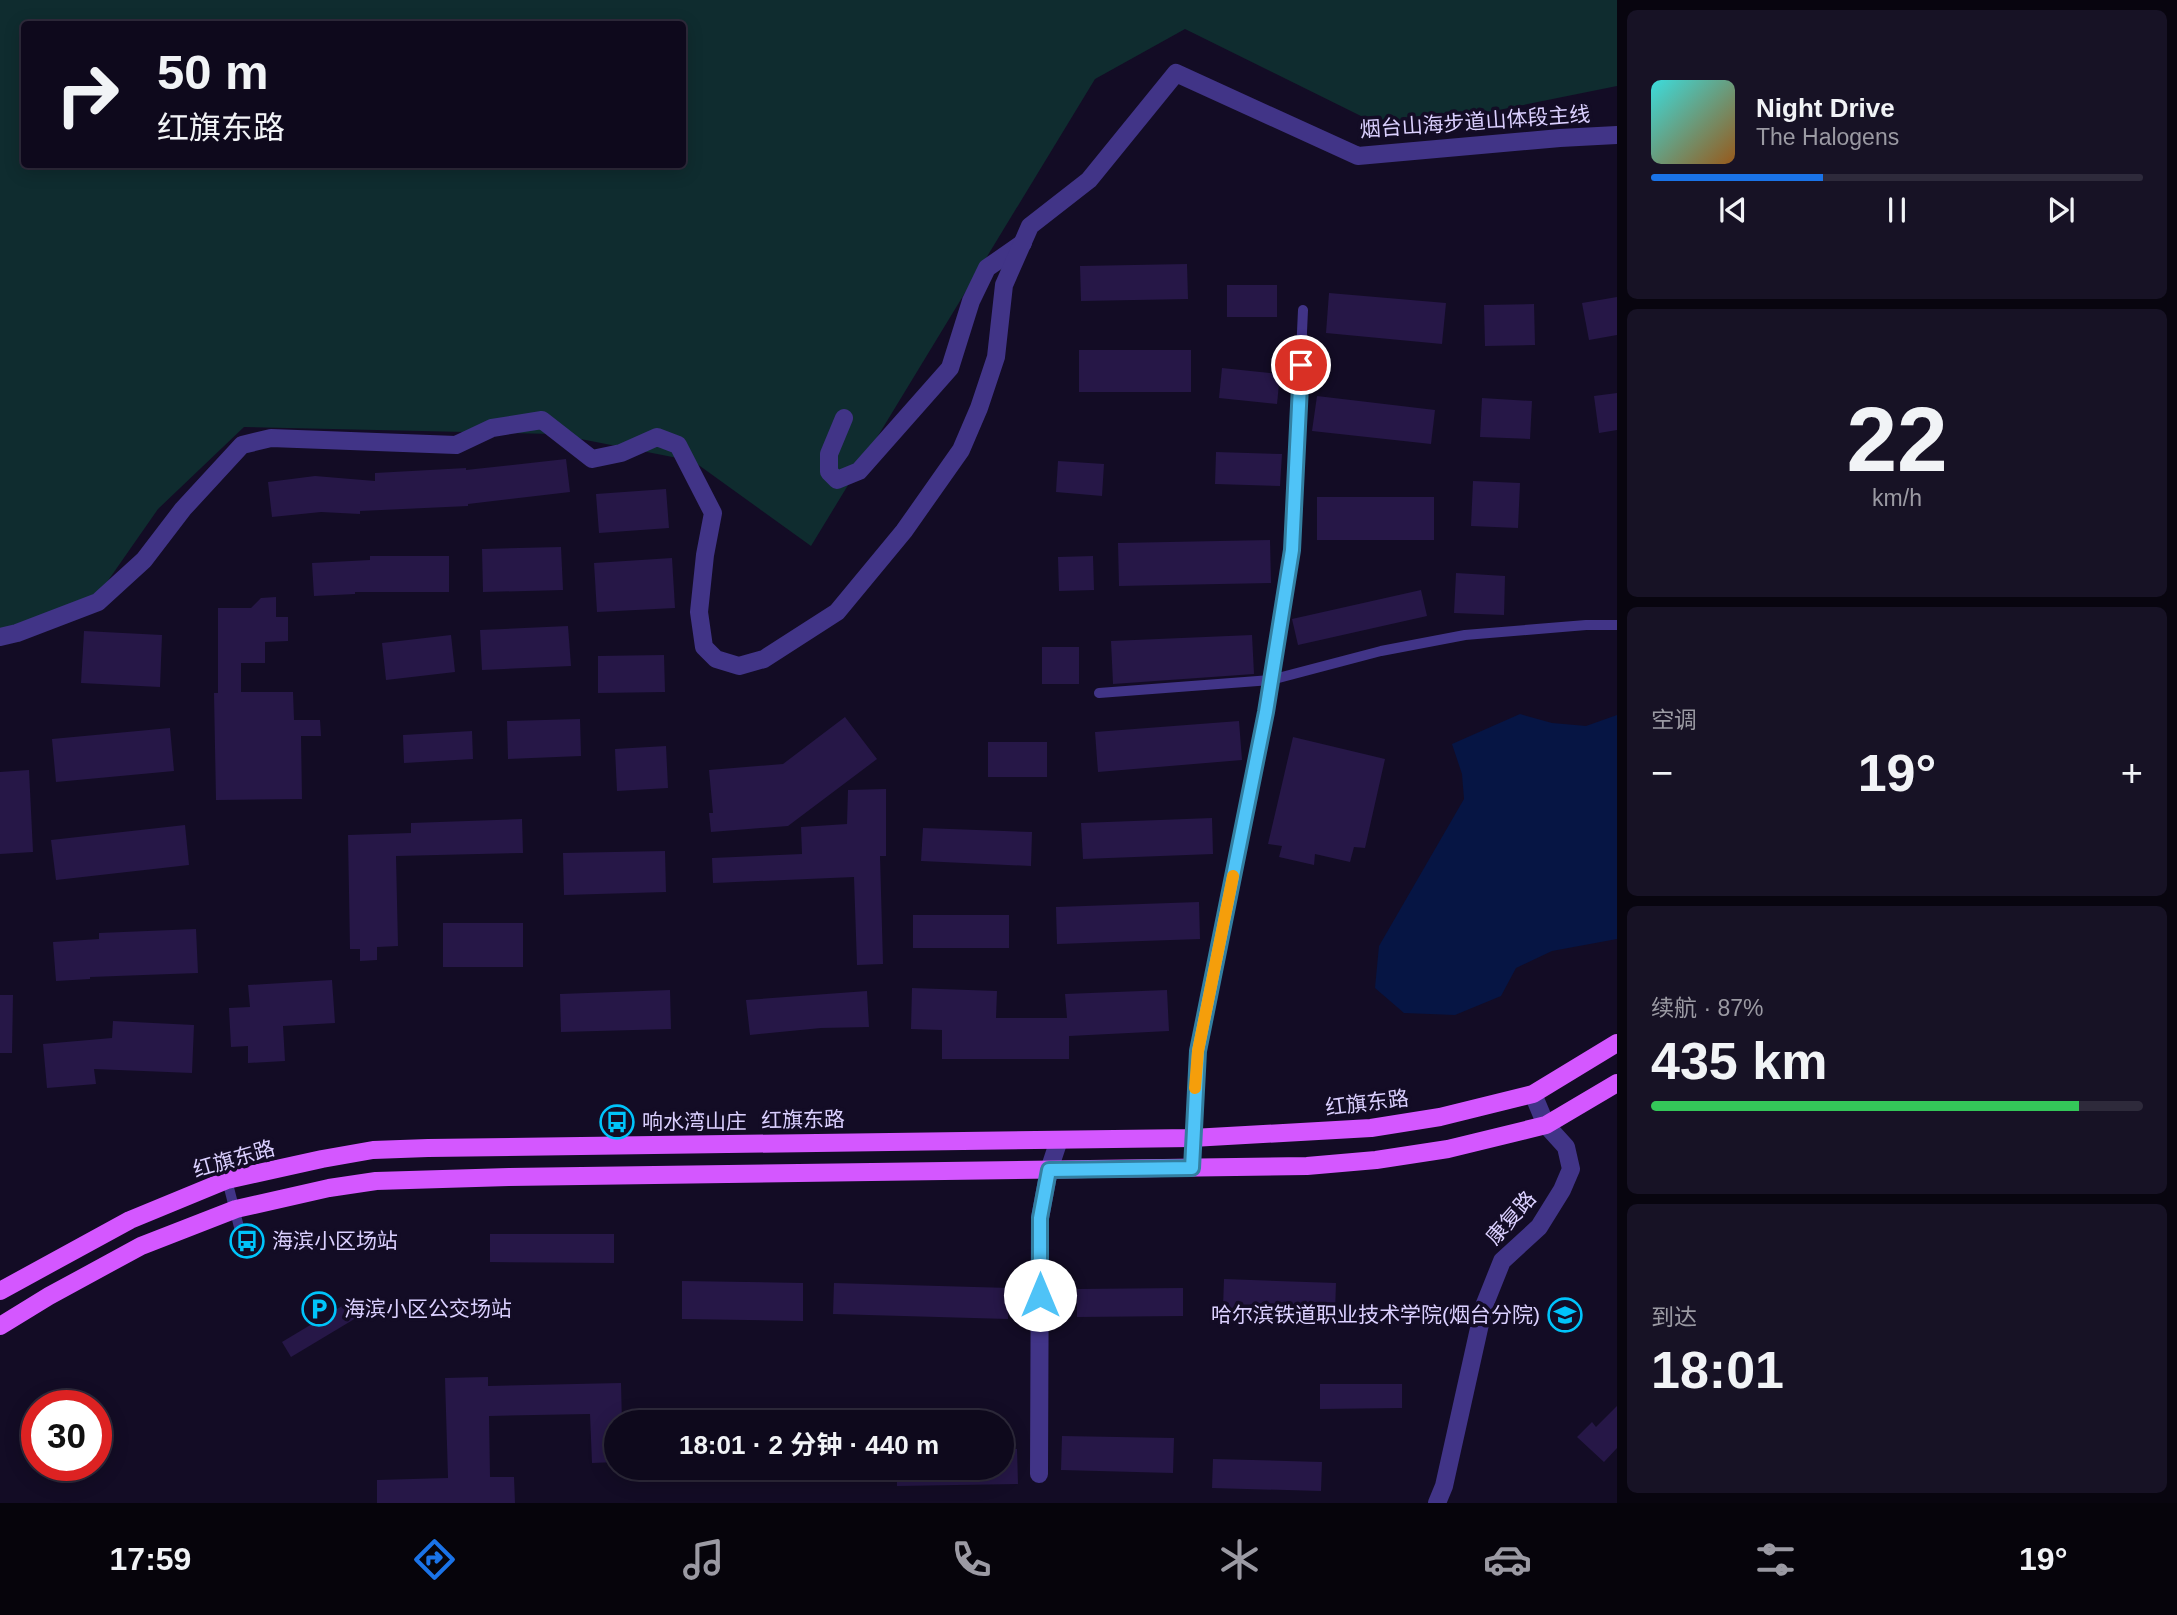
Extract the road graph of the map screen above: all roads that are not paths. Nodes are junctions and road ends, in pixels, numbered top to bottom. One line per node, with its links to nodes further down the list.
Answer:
1 (1617, 135): 2 (street, 烟台山海步道山体段主线)
2 (1023, 243): 4 (street); 6 (street, 烟台山海步道山体段主线)
3 (1303, 310): 7 (lane)
4 (844, 418)
5 (1617, 625): 7 (lane)
6 (0, 637)
7 (1271, 680): 8 (lane); 13 (lane)
8 (1099, 693)
9 (1617, 1043): 11 (main road, 红旗东路)
10 (1617, 1083): 12 (main road)
11 (1533, 1094): 12 (street, 康复路); 13 (main road, 红旗东路)
12 (1546, 1125): 15 (main road); 23 (street, 康复路)
13 (1192, 1139): 14 (main road, 红旗东路); 15 (lane)
14 (1059, 1140): 16 (street); 17 (main road, 红旗东路)
15 (1192, 1168): 16 (main road)
16 (1049, 1170): 18 (main road); 22 (street)
17 (227, 1181): 18 (lane); 20 (main road, 红旗东路)
18 (236, 1209): 19 (lane); 21 (main road)
19 (240, 1231)
20 (0, 1291)
21 (0, 1326)
22 (1039, 1474)
23 (1437, 1503)

